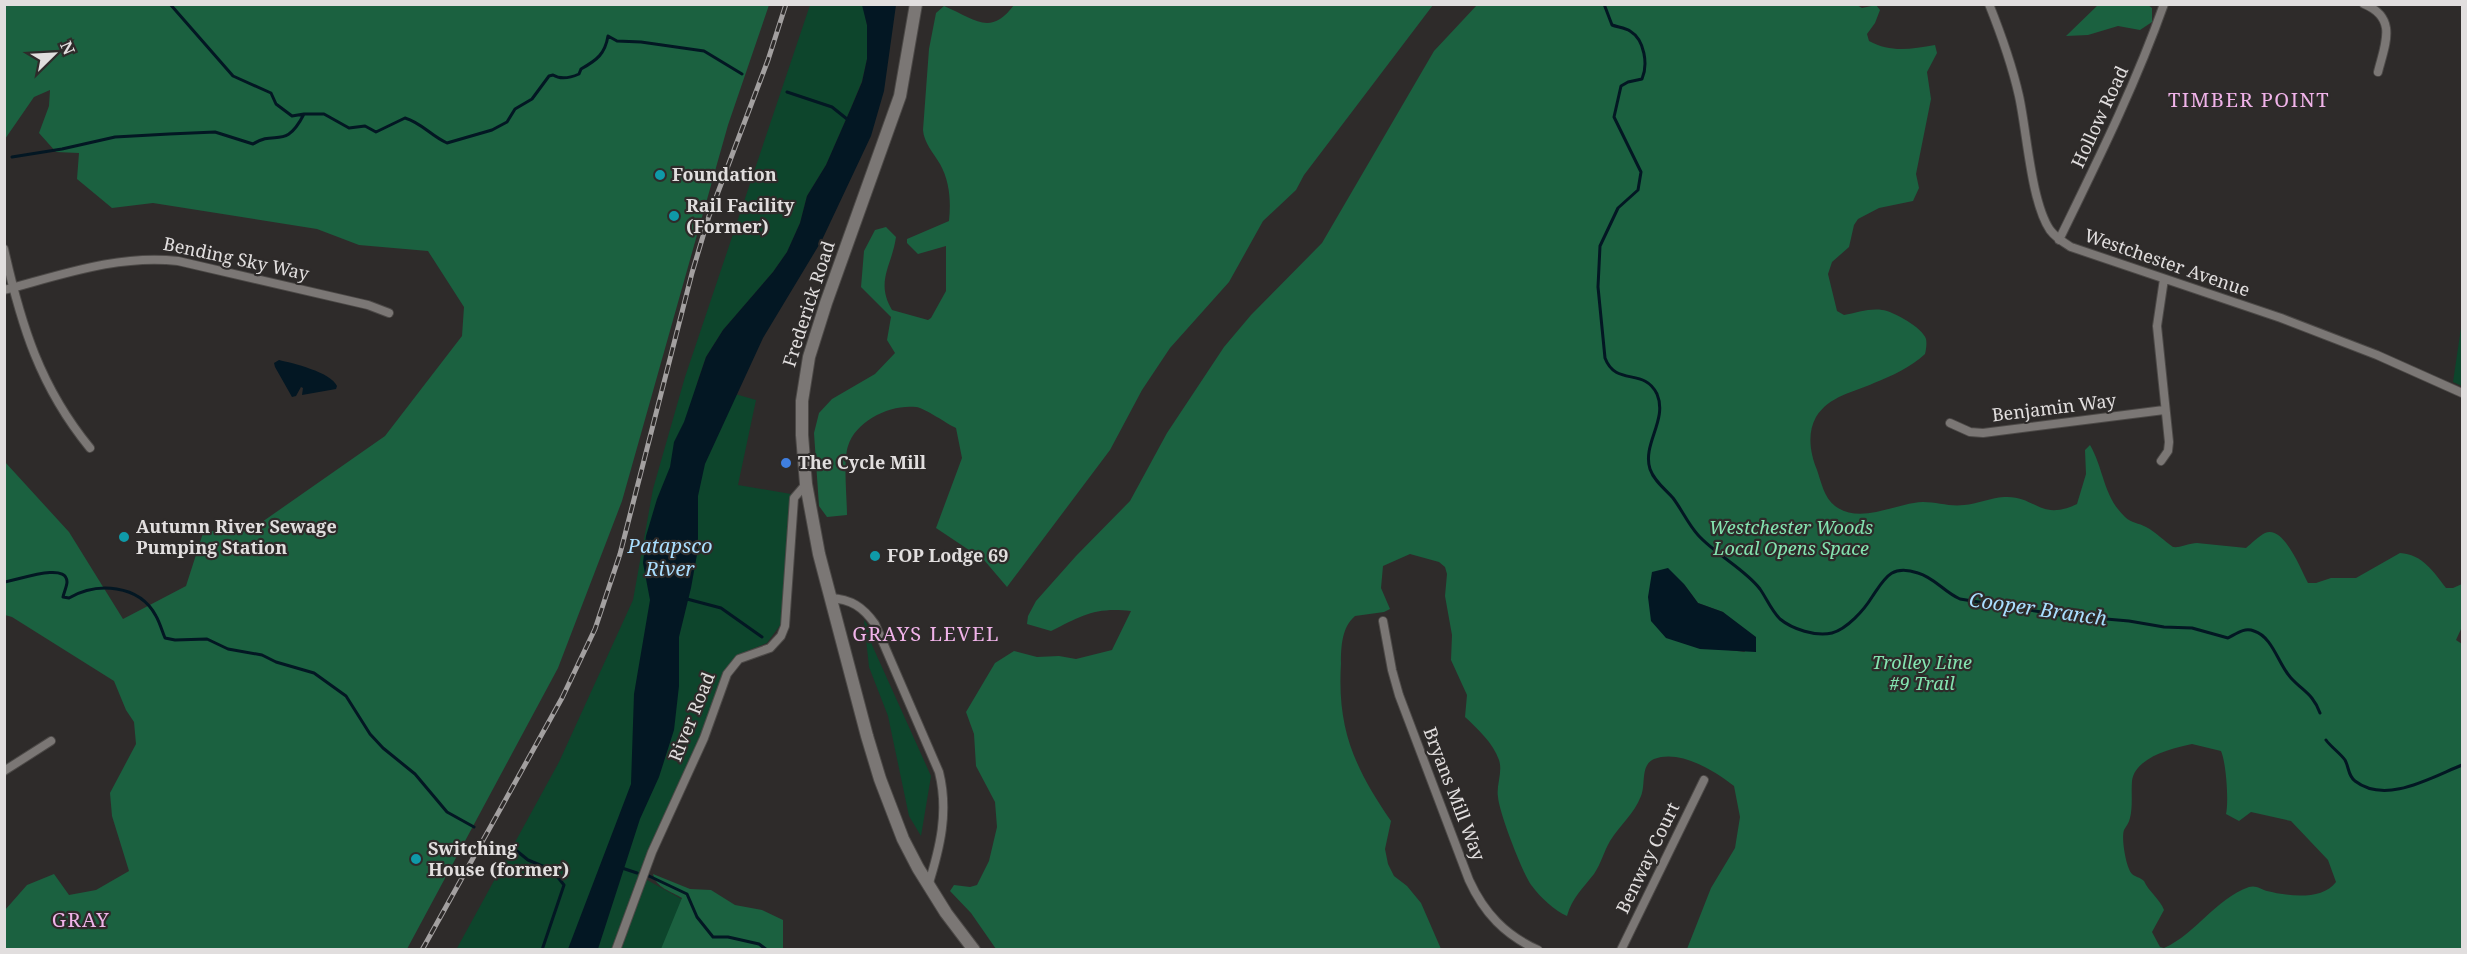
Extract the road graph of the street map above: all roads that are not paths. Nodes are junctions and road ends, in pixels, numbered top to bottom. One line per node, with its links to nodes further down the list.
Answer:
1 (916, 4): 16 (main road, Frederick Road)
2 (1989, 4): 6 (street, Westchester Avenue)
3 (2164, 4): 6 (street, Hollow Road)
4 (2370, 6): 5 (street)
5 (2378, 72)
6 (2059, 240): 8 (street, Westchester Avenue)
7 (4, 249): 9 (street)
8 (2164, 279): 11 (street, Westchester Avenue); 12 (street)
9 (9, 289): 10 (street, Bending Sky Way); 14 (street)
10 (389, 313)
11 (2463, 393)
12 (2164, 410): 13 (street, Benjamin Way); 15 (street)
13 (1950, 423)
14 (90, 448)
15 (2161, 461)
16 (806, 484): 17 (main road, Frederick Road); 23 (street, River Road)
17 (830, 598): 22 (main road, Frederick Road); 22 (street)
18 (1383, 621): 25 (street, Bryans Mill Way)
19 (51, 741): 20 (street)
20 (4, 771)
21 (1704, 780): 26 (street, Benway Court)
22 (928, 886): 24 (main road, Frederick Road)
23 (615, 950)
24 (974, 950)
25 (1538, 950)
26 (1621, 950)

